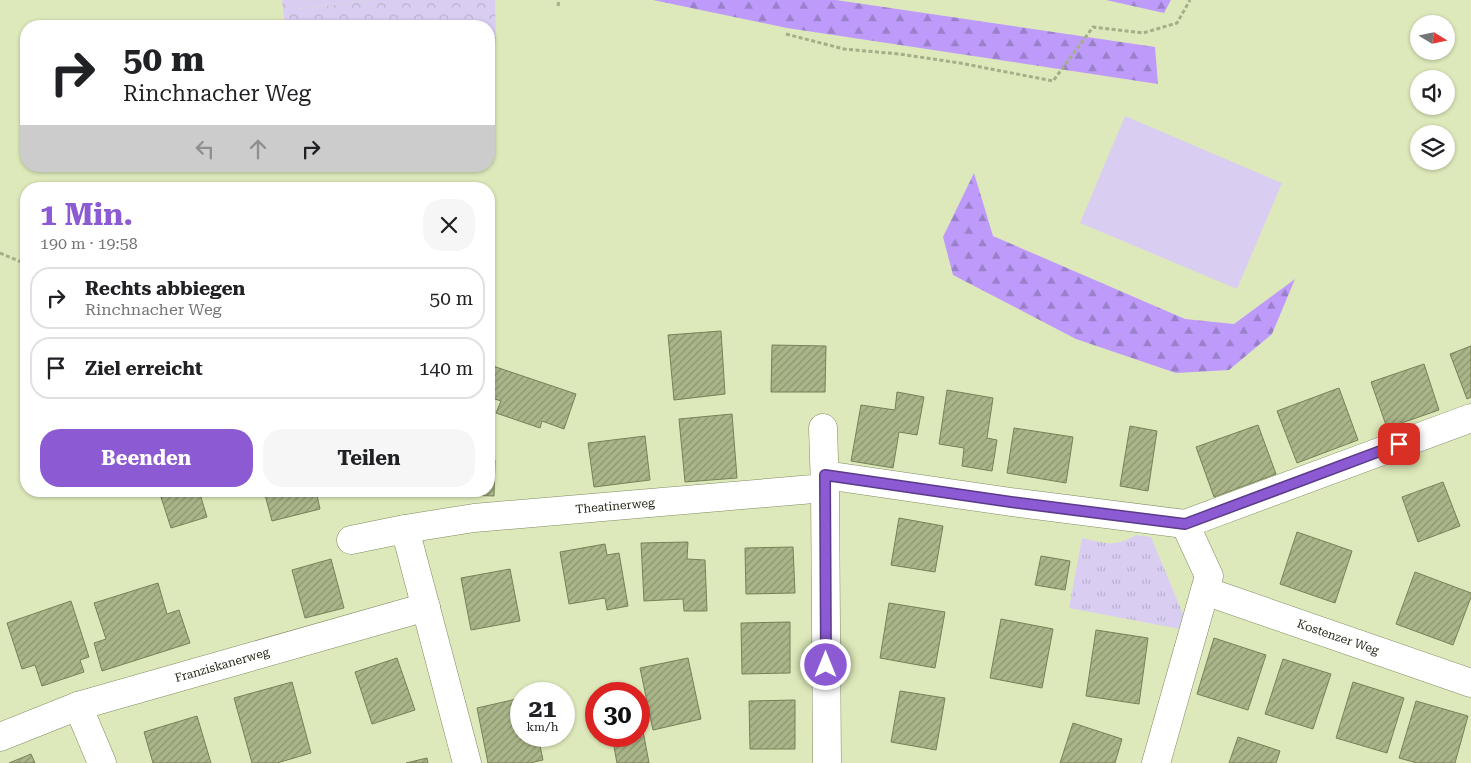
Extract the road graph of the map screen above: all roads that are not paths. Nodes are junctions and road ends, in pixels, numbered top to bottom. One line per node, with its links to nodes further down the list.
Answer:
1 (1471, 418): 4 (street)
2 (823, 428): 3 (street)
3 (825, 482): 4 (street, Theatinerweg); 5 (street, Theatinerweg); 14 (street)
4 (1185, 524): 7 (street)
5 (405, 529): 6 (street, Theatinerweg); 8 (street)
6 (351, 540)
7 (1206, 591): 9 (street, Kostenzer Weg); 15 (street)
8 (426, 607): 10 (street, Franziskanerweg); 13 (street)
9 (1471, 683)
10 (78, 706): 11 (street, Franziskanerweg); 12 (street)
11 (0, 737)
12 (102, 763)
13 (467, 763)
14 (827, 763)
15 (1156, 763)

